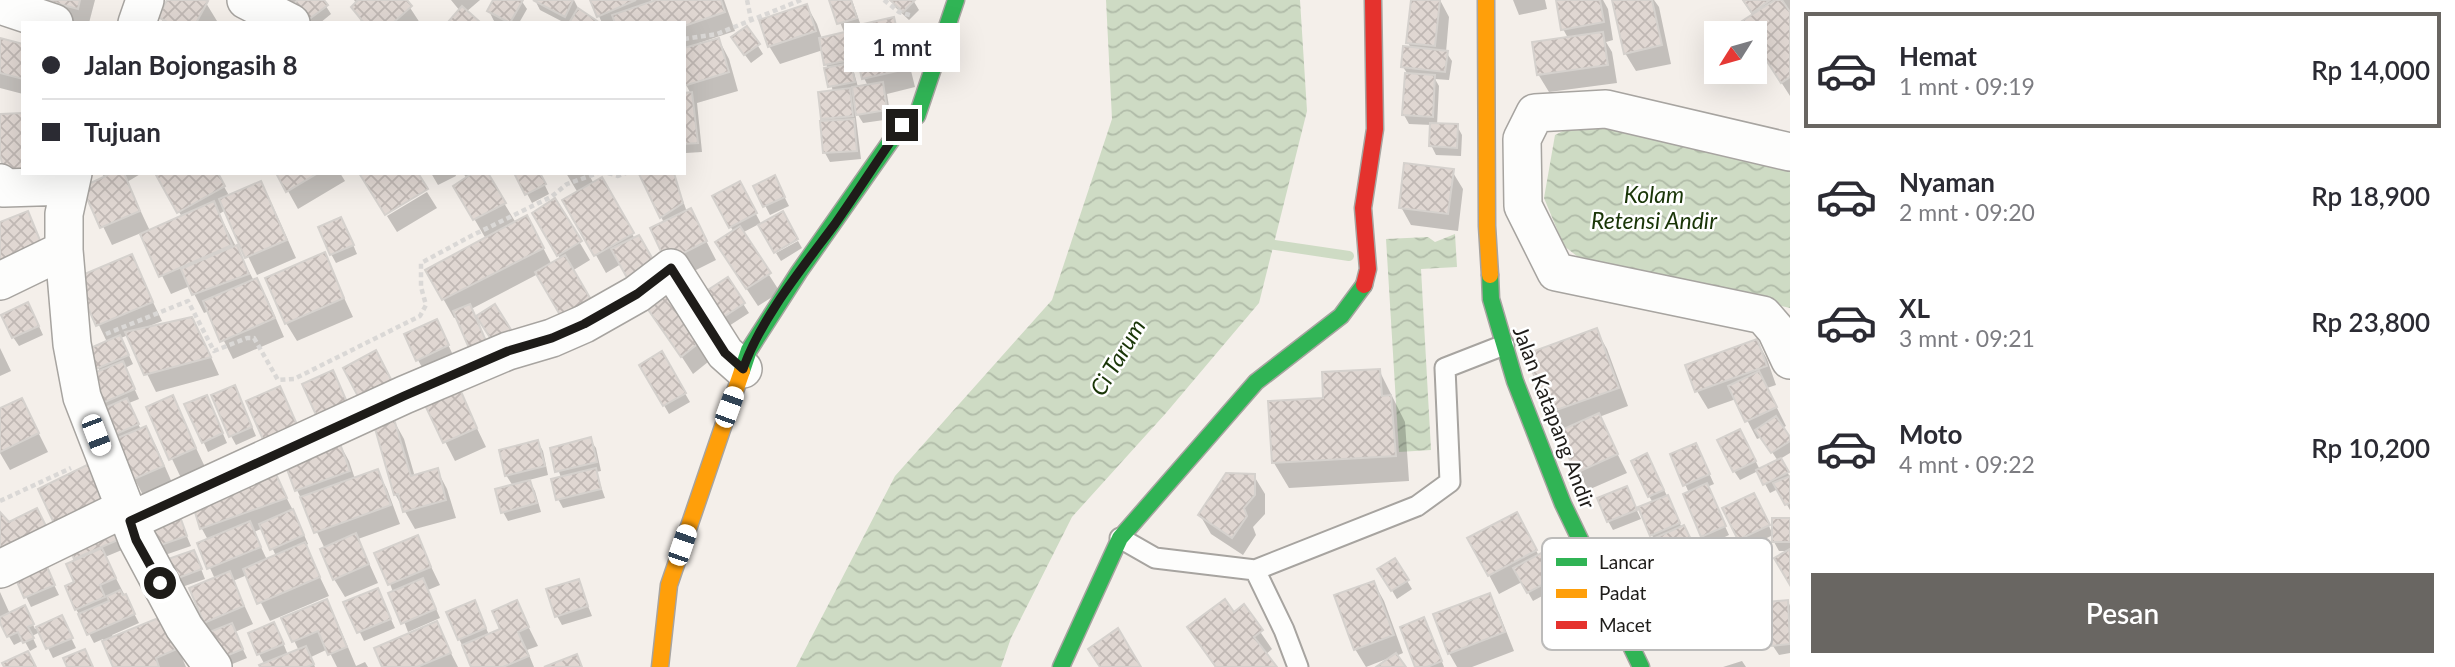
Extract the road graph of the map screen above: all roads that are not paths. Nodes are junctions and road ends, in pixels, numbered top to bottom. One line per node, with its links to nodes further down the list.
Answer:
1 (145, 0): 8 (street)
2 (246, 0): 9 (street)
3 (956, 0): 17 (street)
4 (1373, 0): 19 (street)
5 (1486, 0): 15 (street, Jalan Katapang Andir)
6 (0, 5): 7 (street)
7 (48, 21)
8 (139, 21)
9 (287, 21)
10 (1790, 152): 16 (street)
11 (71, 179): 12 (street); 13 (street)
12 (0, 183)
13 (64, 250): 14 (street); 18 (street)
14 (0, 281)
15 (1504, 345): 20 (street, Jalan Katapang Andir); 22 (lane)
16 (1790, 360)
17 (743, 369): 18 (street); 25 (street)
18 (127, 515): 21 (street); 24 (street)
19 (1120, 538): 22 (lane); 26 (street)
20 (1579, 538)
21 (0, 569)
22 (1255, 570): 27 (lane)
23 (1633, 650): 28 (street, Jalan Katapang Andir)
24 (213, 667)
25 (660, 667)
26 (1061, 667)
27 (1298, 667)
28 (1641, 667)

